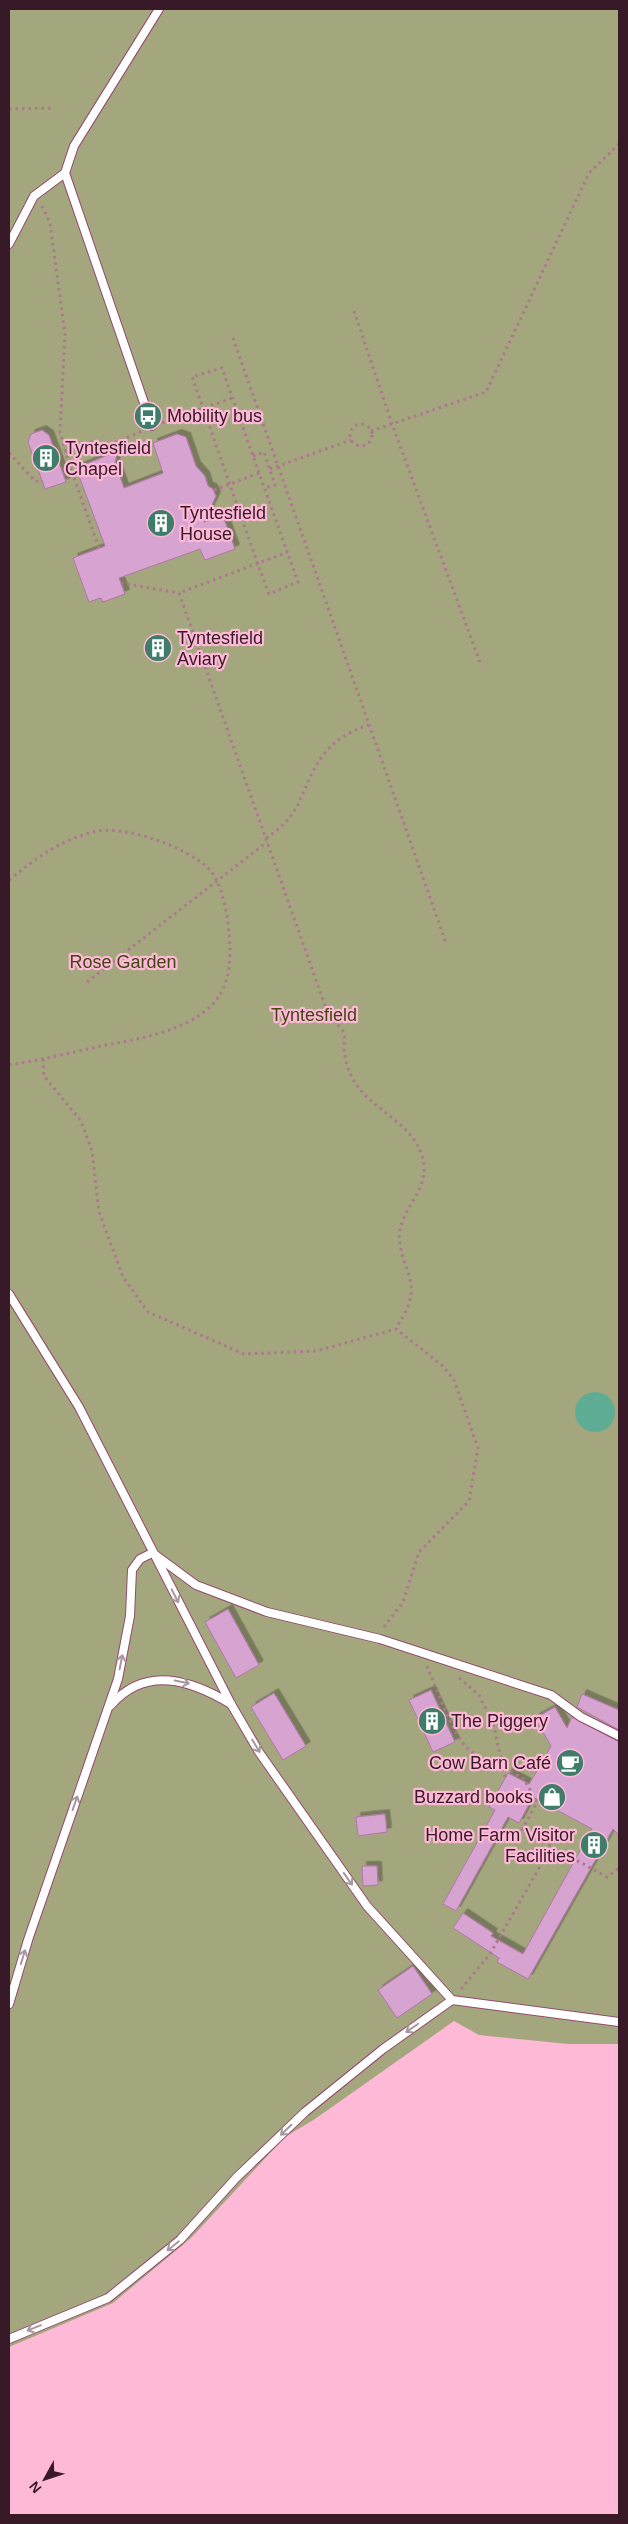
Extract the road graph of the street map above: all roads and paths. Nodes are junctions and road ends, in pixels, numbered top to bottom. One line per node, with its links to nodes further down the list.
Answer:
1 (159, 9): 5 (lane)
2 (54, 108): 3 (path)
3 (9, 109)
4 (619, 144): 12 (path)
5 (65, 173): 6 (lane); 13 (lane)
6 (34, 196): 7 (lane); 17 (path)
7 (9, 244)
8 (354, 311): 12 (path)
9 (233, 338): 19 (path)
10 (232, 398): 11 (path); 11 (path); 18 (path)
11 (204, 409): 13 (path); 25 (path)
12 (392, 424): 14 (path); 33 (path)
13 (152, 426): 17 (path)
14 (371, 431): 15 (path); 15 (path)
15 (351, 440): 19 (path)
16 (9, 453): 24 (path)
17 (66, 453): 21 (path)
18 (254, 456): 20 (path); 22 (path)
19 (277, 466): 20 (path); 34 (path)
20 (270, 469): 26 (path)
21 (72, 470)
22 (259, 473): 25 (path); 26 (path)
23 (74, 478): 28 (path)
24 (43, 482)
25 (230, 484): 27 (path); 30 (path)
26 (265, 488): 29 (path)
27 (214, 490)
28 (100, 548)
29 (288, 552): 30 (path); 30 (path)
30 (258, 564): 32 (path)
31 (121, 584): 32 (path)
32 (179, 593): 35 (path)
33 (480, 665)
34 (368, 725): 35 (path); 38 (path)
35 (266, 840): 37 (path); 43 (path)
36 (9, 880): 37 (path)
37 (216, 881): 39 (path); 40 (path)
38 (446, 943)
39 (87, 982)
40 (43, 1059): 41 (path); 43 (path)
41 (9, 1065)
42 (9, 1294): 44 (lane)
43 (396, 1329): 45 (path)
44 (152, 1552): 45 (lane); 48 (lane, one-way to 48); 49 (lane, one-way to 44)
45 (380, 1639): 46 (lane)
46 (420, 1652): 50 (lane); 51 (path)
47 (458, 1678): 51 (path)
48 (231, 1704): 49 (lane, one-way to 48); 58 (lane, one-way to 58)
49 (108, 1709): 59 (lane, one-way to 49)
50 (619, 1736)
51 (504, 1761): 52 (path)
52 (504, 1768): 53 (path); 55 (path)
53 (506, 1777)
54 (524, 1813): 55 (path)
55 (529, 1816): 56 (path)
56 (551, 1847): 57 (path); 58 (path)
57 (619, 1868)
58 (452, 2000): 60 (lane); 61 (lane, one-way to 61)
59 (9, 2004)
60 (619, 2022)
61 (9, 2339)

